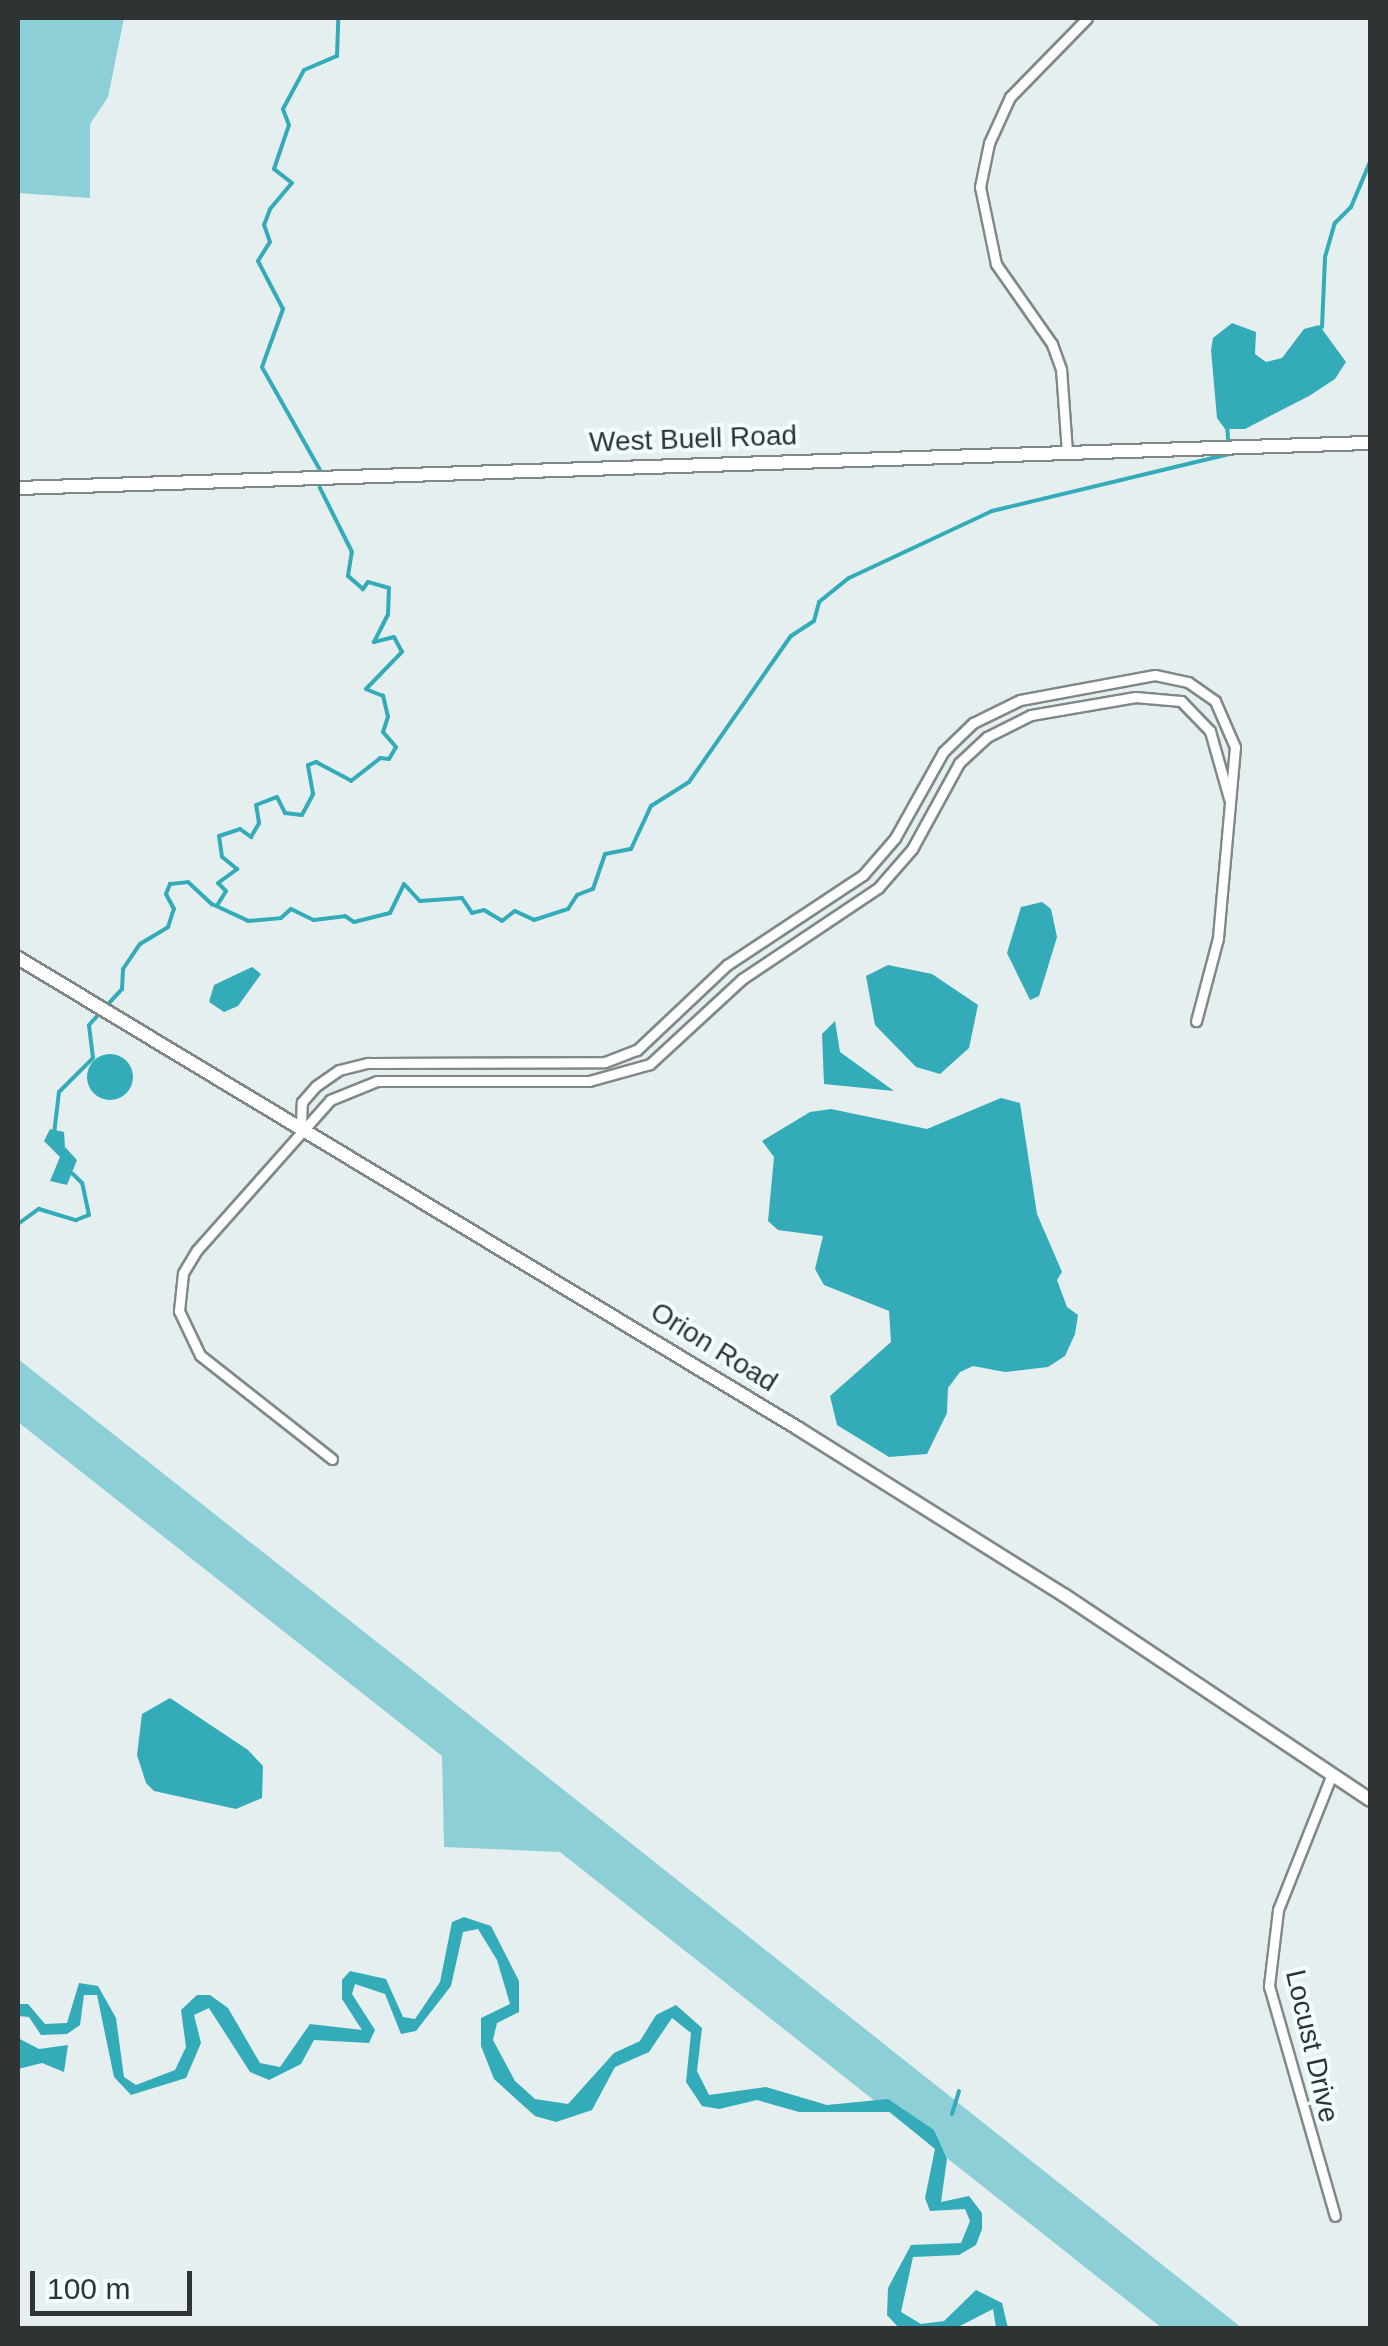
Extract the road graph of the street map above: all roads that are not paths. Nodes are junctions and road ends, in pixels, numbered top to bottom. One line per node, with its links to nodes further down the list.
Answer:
1 (1087, 18): 3 (street)
2 (1370, 442): 3 (main road, West Buell Road)
3 (1067, 452): 4 (main road, West Buell Road)
4 (18, 488)
5 (1058, 690): 6 (street); 7 (street); 8 (street)
6 (1062, 708): 7 (street); 9 (street)
7 (1229, 798): 13 (street)
8 (884, 854): 9 (street); 10 (street)
9 (901, 863): 12 (street)
10 (763, 942): 12 (street); 15 (street)
11 (18, 958): 20 (main road, Orion Road)
12 (773, 958): 18 (street)
13 (1196, 1020)
14 (408, 1062): 15 (street); 16 (street); 17 (street)
15 (596, 1062): 18 (street)
16 (331, 1076): 19 (street); 20 (street)
17 (408, 1080): 18 (street); 19 (street)
18 (596, 1080)
19 (344, 1091): 20 (street)
20 (301, 1125): 21 (street); 22 (main road, Orion Road)
21 (332, 1459)
22 (1332, 1774): 23 (main road, Orion Road); 24 (street, Locust Drive)
23 (1370, 1800)
24 (1335, 2216)

